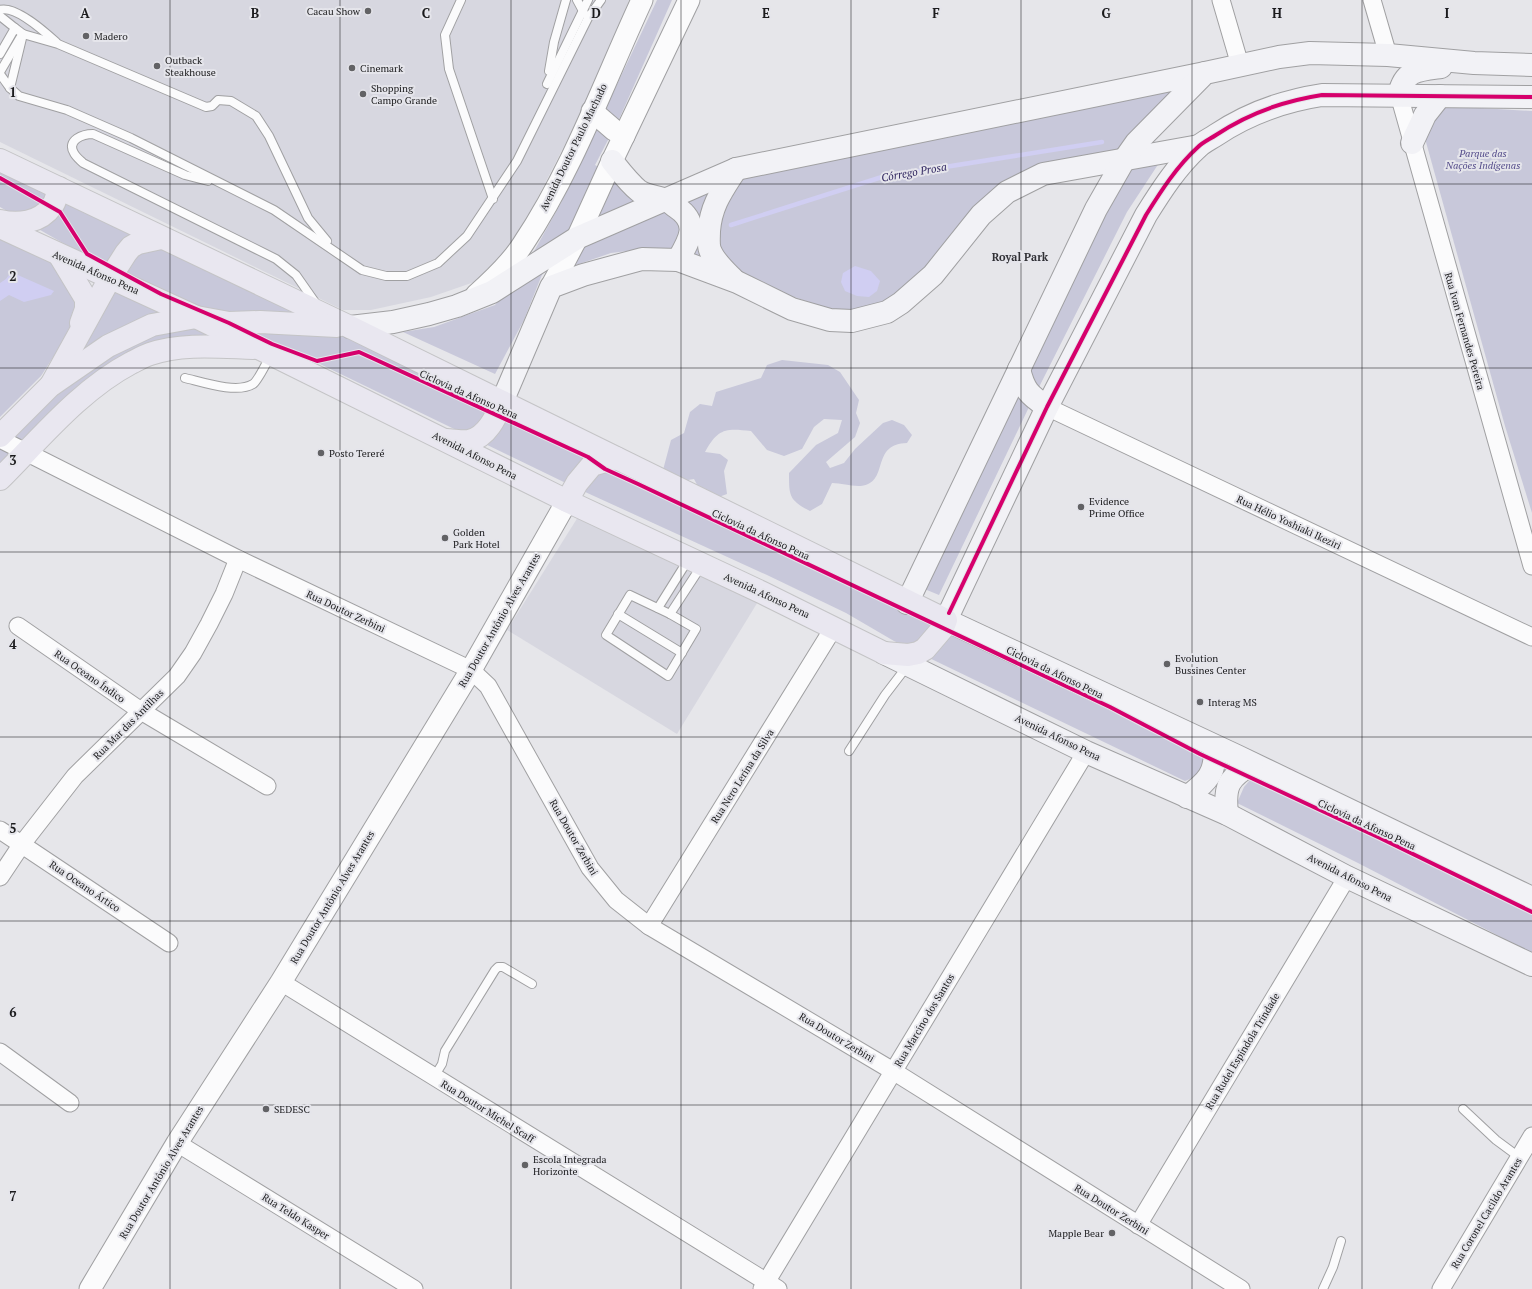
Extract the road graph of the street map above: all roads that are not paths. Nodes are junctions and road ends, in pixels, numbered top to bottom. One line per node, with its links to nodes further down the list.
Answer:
1 (462, 0): 39 (lane)
2 (566, 0): 24 (lane)
3 (576, 0): 11 (lane)
4 (588, 0): 11 (lane)
5 (601, 0): 13 (lane)
6 (689, 0): 30 (street)
7 (1221, 0): 20 (street)
8 (1372, 0): 18 (street)
9 (637, 2): 29 (street, Avenida Doutor Paulo Machado)
10 (0, 10): 16 (lane)
11 (582, 10): 13 (lane); 24 (lane)
12 (0, 16): 14 (lane)
13 (588, 18): 24 (lane)
14 (15, 28): 15 (lane); 17 (lane)
15 (23, 34): 16 (lane); 22 (lane); 25 (lane)
16 (58, 44): 45 (lane)
17 (0, 54)
18 (1388, 55): 19 (main road); 20 (main road)
19 (1474, 63): 21 (main road); 26 (main road)
20 (1240, 65): 23 (main road)
21 (1532, 65)
22 (0, 73): 25 (lane)
23 (1205, 73): 34 (main road); 36 (main road)
24 (551, 85): 39 (lane)
25 (10, 88): 37 (lane)
26 (1399, 95): 28 (main road); 31 (street, Rua Ivan Fernandes Pereira); 32 (main road)
27 (1529, 95): 28 (main road)
28 (1440, 96): 31 (main road)
29 (592, 111): 30 (street); 51 (street, Avenida Doutor Paulo Machado)
30 (624, 136): 35 (street)
31 (1412, 143): 70 (street, Rua Ivan Fernandes Pereira)
32 (1199, 146): 34 (main road); 61 (main road)
33 (0, 160): 38 (main road)
34 (1124, 160): 49 (main road); 57 (main road)
35 (612, 161): 40 (main road); 44 (street)
36 (736, 169): 40 (main road); 49 (main road)
37 (223, 184): 45 (lane); 52 (lane)
38 (59, 188): 41 (main road); 43 (main road)
39 (493, 199): 45 (lane)
40 (666, 200): 44 (main road); 47 (main road)
41 (0, 221)
42 (0, 227): 46 (main road, Avenida Afonso Pena)
43 (161, 238): 48 (main road); 52 (main road)
44 (577, 238): 50 (street); 51 (main road)
45 (341, 255)
46 (60, 256): 48 (main road, Avenida Afonso Pena); 55 (main road)
47 (678, 260): 49 (main road); 50 (main road)
48 (110, 278): 53 (main road, Avenida Afonso Pena); 55 (main road)
49 (737, 282)
50 (551, 287): 60 (main road)
51 (470, 300): 54 (main road)
52 (324, 315): 54 (main road)
53 (196, 317): 54 (main road); 56 (main road, Avenida Afonso Pena); 59 (main road)
54 (350, 327): 60 (main road)
55 (76, 338): 59 (main road)
56 (266, 351): 58 (lane); 63 (main road, Avenida Afonso Pena); 64 (main road)
57 (1019, 369): 61 (main road); 71 (main road)
58 (185, 378)
59 (50, 386): 62 (main road)
60 (502, 402): 63 (main road); 65 (main road)
61 (1047, 407): 75 (main road); 78 (street, Rua Hélio Yoshiaki Ikeziri)
62 (0, 438): 64 (street, Rua Doutor Zerbini)
63 (446, 440): 67 (main road, Avenida Afonso Pena)
64 (27, 452): 66 (main road); 68 (street, Rua Doutor Zerbini)
65 (616, 458): 67 (main road); 71 (main road)
66 (0, 479)
67 (567, 501): 69 (main road, Avenida Afonso Pena); 82 (street, Rua Doutor Antônio Alves Arantes)
68 (238, 559): 82 (street, Rua Doutor Zerbini); 83 (street, Rua Mar das Antilhas)
69 (695, 562): 72 (lane); 74 (lane); 77 (main road, Avenida Afonso Pena)
70 (1532, 566)
71 (907, 603): 75 (main road)
72 (658, 608): 73 (lane); 74 (lane)
73 (618, 614): 79 (lane); 79 (lane)
74 (670, 614): 79 (lane)
75 (946, 620): 80 (main road); 84 (main road)
76 (18, 626): 83 (street, Rua Oceano Índico)
77 (834, 627): 80 (main road, Avenida Afonso Pena); 96 (street, Rua Nero Lerina da Silva)
78 (1532, 637)
79 (682, 653)
80 (884, 653): 81 (main road, Avenida Afonso Pena)
81 (909, 665): 85 (lane); 86 (main road, Avenida Afonso Pena)
82 (471, 670): 96 (street, Rua Doutor Zerbini); 99 (street, Rua Doutor Antônio Alves Arantes)
83 (141, 711): 88 (street, Rua Oceano Índico); 92 (street, Rua Mar das Antilhas)
84 (1215, 747): 87 (main road); 89 (main road)
85 (849, 752)
86 (1086, 752): 89 (main road, Avenida Afonso Pena); 102 (street, Rua Marcino dos Santos)
87 (1252, 764): 90 (main road); 95 (main road)
88 (267, 786)
89 (1187, 797): 90 (main road, Avenida Afonso Pena)
90 (1227, 814): 94 (main road, Avenida Afonso Pena)
91 (0, 830): 92 (street, Rua Oceano Ártico)
92 (22, 844): 93 (street, Rua Mar das Antilhas); 97 (street, Rua Oceano Ártico)
93 (0, 877)
94 (1347, 877): 98 (main road, Avenida Afonso Pena); 109 (street, Rua Rudel Espíndola Trindade)
95 (1532, 898)
96 (649, 926): 102 (street, Rua Doutor Zerbini)
97 (169, 943)
98 (1532, 965)
99 (281, 982): 103 (street, Rua Doutor Michel Scaff); 107 (street, Rua Doutor Antônio Alves Arantes)
100 (532, 984): 103 (lane)
101 (0, 1052): 104 (street)
102 (893, 1071): 109 (street, Rua Doutor Zerbini); 111 (street, Rua Marcino dos Santos)
103 (434, 1077): 111 (street, Rua Doutor Michel Scaff)
104 (70, 1103)
105 (1462, 1109): 108 (lane)
106 (1532, 1136): 108 (street, Rua Coronel Cacildo Arantes)
107 (177, 1143): 112 (street, Rua Doutor Antônio Alves Arantes); 113 (street, Rua Teldo Kasper)
108 (1519, 1157): 116 (street, Rua Coronel Cacildo Arantes)
109 (1138, 1225): 114 (street, Rua Doutor Zerbini)
110 (1341, 1241): 115 (lane)
111 (769, 1287)
112 (90, 1289)
113 (414, 1289)
114 (1241, 1289)
115 (1323, 1289)
116 (1441, 1289)

